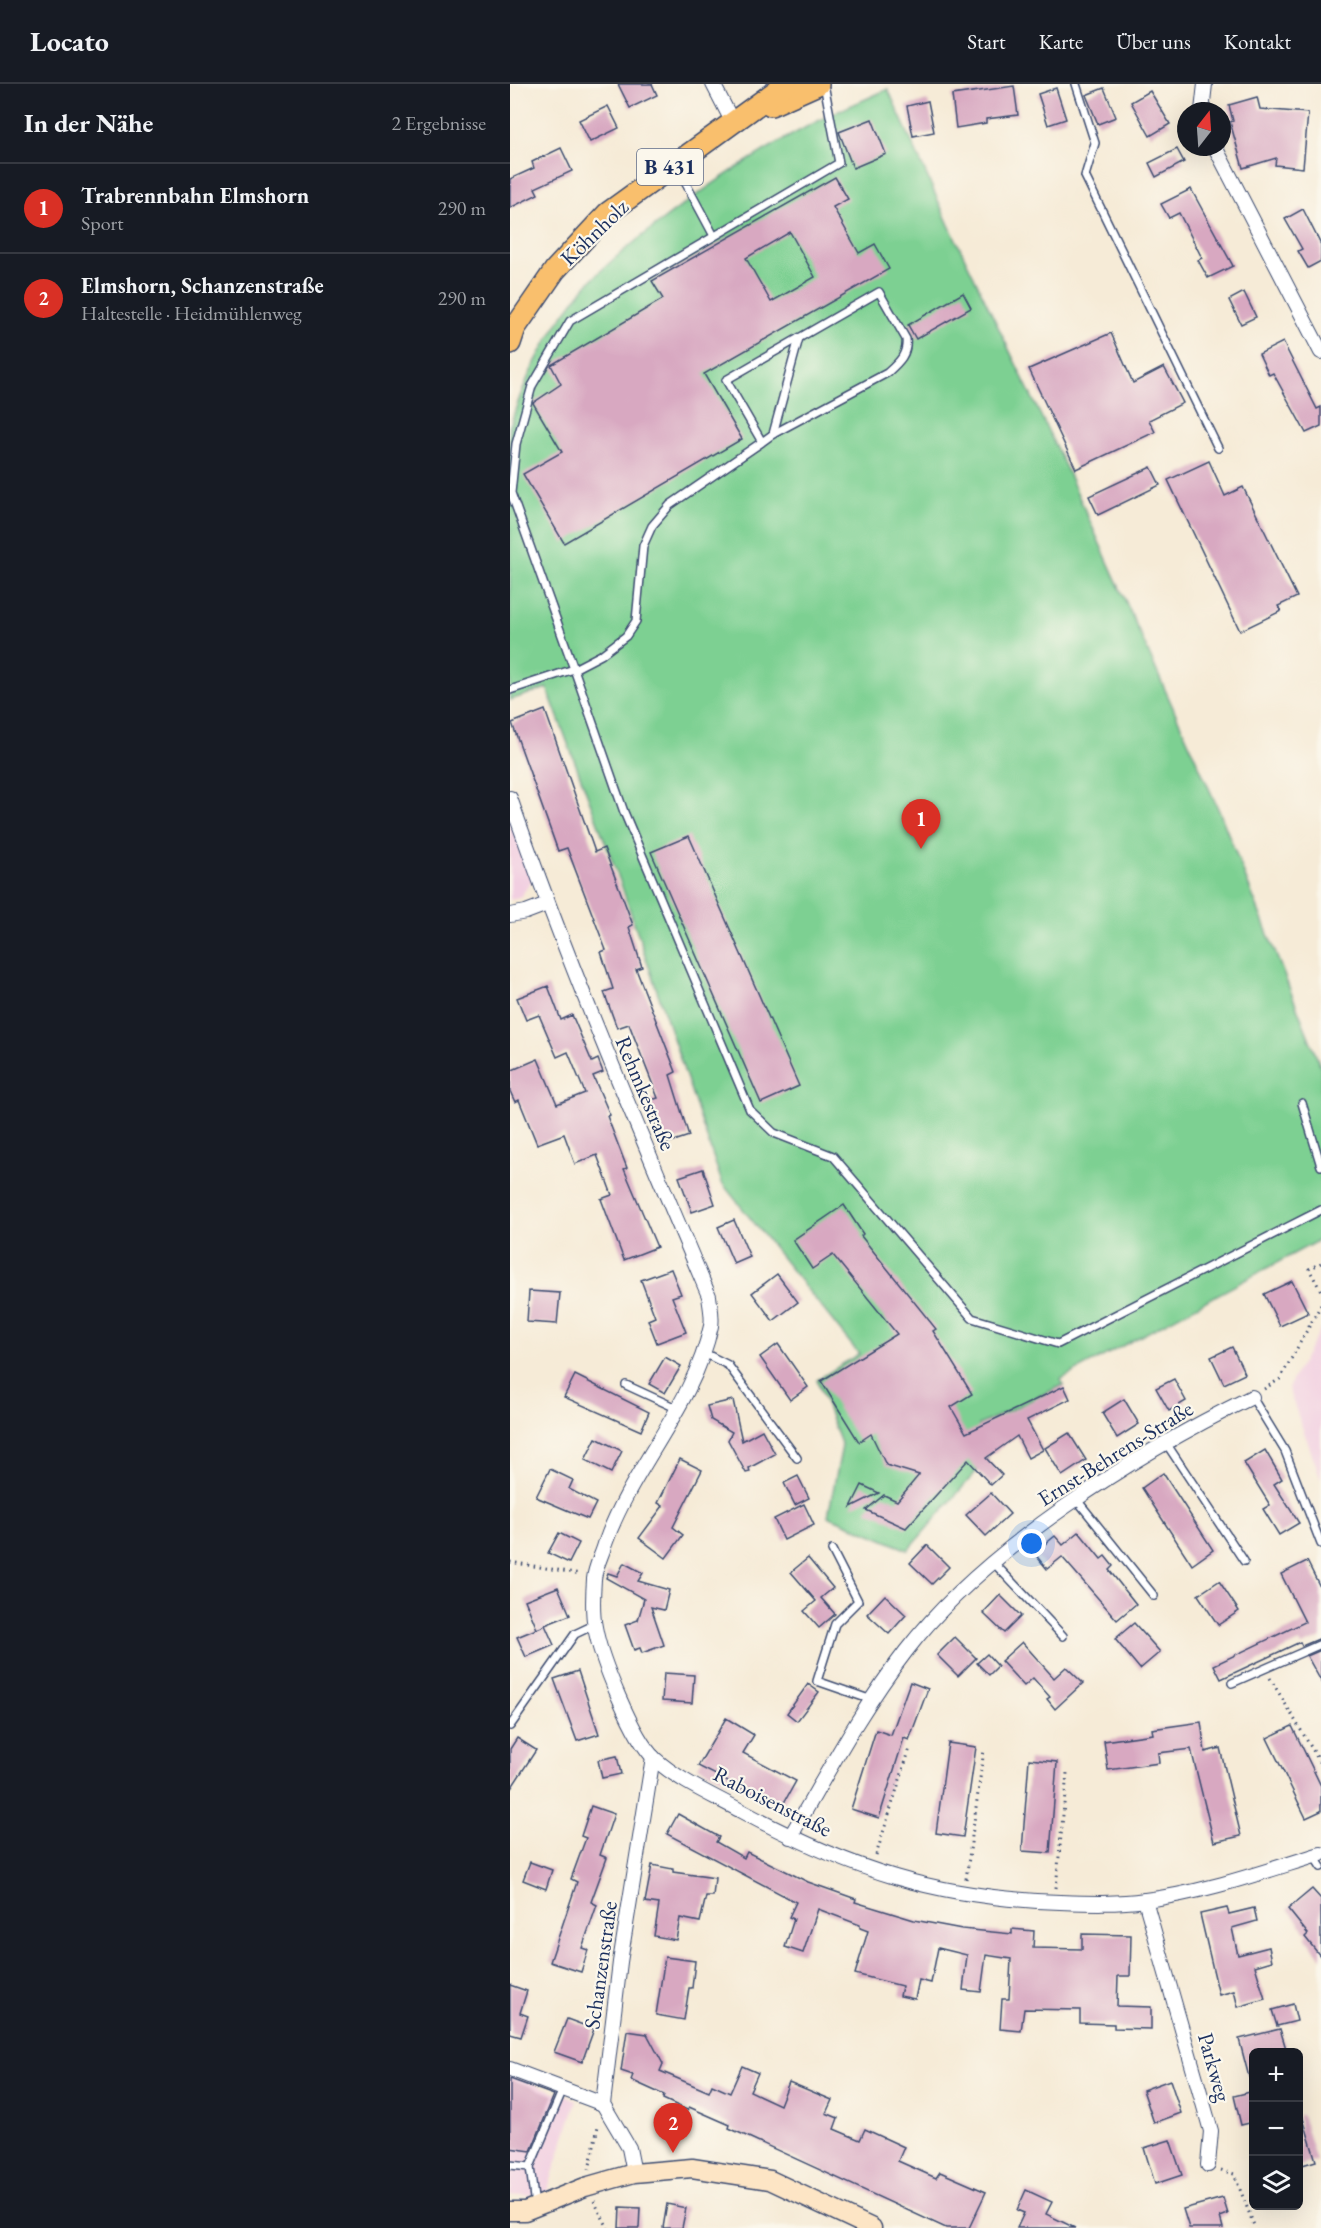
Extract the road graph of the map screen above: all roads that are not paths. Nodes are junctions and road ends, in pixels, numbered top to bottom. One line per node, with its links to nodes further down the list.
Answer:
1 (713, 84): 8 (street)
2 (786, 84): 8 (main road, B 431)
3 (818, 84): 8 (main road, B 431)
4 (824, 84): 11 (lane)
5 (1076, 84): 17 (lane)
6 (1204, 84): 7 (street)
7 (1203, 102)
8 (733, 123): 10 (main road, Köhnholz / B 431)
9 (1220, 156): 14 (street)
10 (675, 163): 11 (lane); 12 (main road, Köhnholz / B 431)
11 (714, 236): 18 (lane)
12 (512, 336)
13 (799, 338): 15 (lane); 15 (lane); 16 (lane)
14 (1321, 352)
15 (773, 434): 16 (lane)
16 (762, 442): 18 (lane)
17 (1218, 448)
18 (574, 669): 19 (lane); 25 (lane)
19 (510, 690)
20 (510, 798): 21 (street, Rehmkestraße)
21 (547, 904): 22 (street); 26 (street, Rehmkestraße)
22 (510, 915)
23 (1302, 1103): 24 (lane)
24 (1321, 1166)
25 (1321, 1210)
26 (709, 1296): 27 (street, Raboisenstraße)
27 (702, 1352): 30 (street, Raboisenstraße); 32 (lane)
28 (626, 1385): 30 (lane)
29 (1252, 1397): 31 (street, Ernst-Behrens-Straße); 34 (lane)
30 (676, 1408): 39 (street, Raboisenstraße)
31 (1166, 1443): 33 (street, Ernst-Behrens-Straße); 36 (lane)
32 (797, 1458)
33 (1077, 1500): 37 (street, Ernst-Behrens-Straße); 38 (lane)
34 (1321, 1544)
35 (832, 1550): 43 (lane)
36 (1244, 1561)
37 (994, 1563): 40 (lane); 43 (street, Ernst-Behrens-Straße)
38 (1154, 1596)
39 (594, 1626): 44 (lane); 45 (street, Raboisenstraße)
40 (1063, 1636)
41 (1321, 1644): 42 (lane)
42 (1232, 1683)
43 (872, 1700): 46 (street, Ernst-Behrens-Straße)
44 (510, 1726)
45 (653, 1758): 46 (street, Raboisenstraße); 51 (street, Schanzenstraße)
46 (790, 1837): 48 (street, Raboisenstraße)
47 (1319, 1859): 48 (street, Raboisenstraße)
48 (1145, 1900): 53 (street, Parkweg)
49 (510, 2070): 50 (street)
50 (563, 2089): 51 (street); 54 (lane)
51 (603, 2104): 55 (street)
52 (510, 2165): 54 (lane)
53 (1208, 2165)
54 (530, 2168): 56 (lane)
55 (634, 2173): 56 (street); 58 (street)
56 (524, 2209): 57 (street)
57 (510, 2222)
58 (872, 2228)

